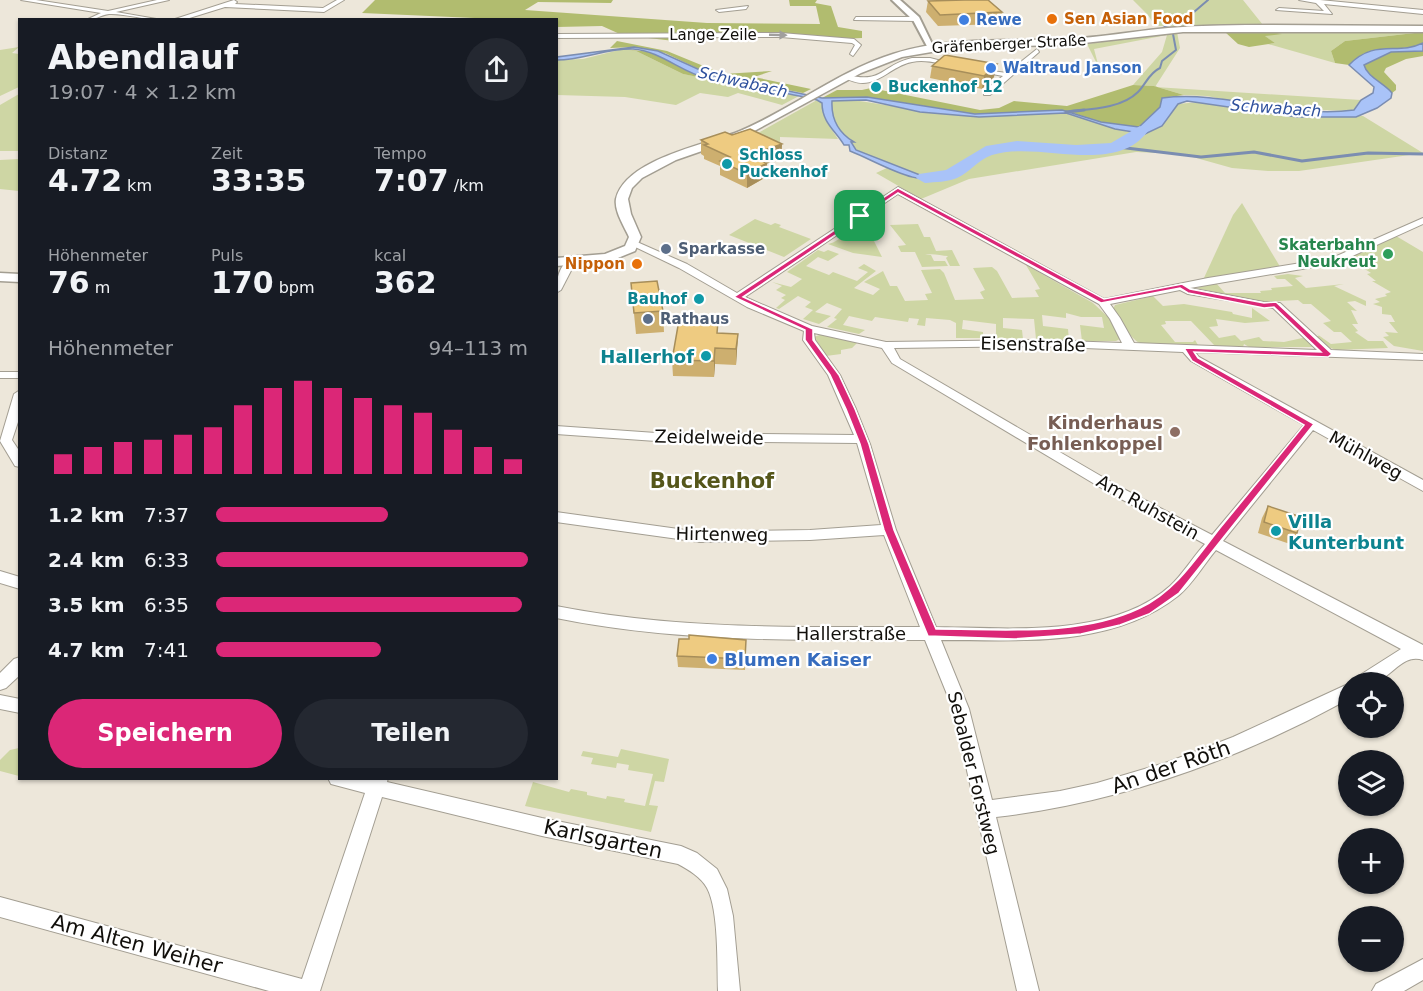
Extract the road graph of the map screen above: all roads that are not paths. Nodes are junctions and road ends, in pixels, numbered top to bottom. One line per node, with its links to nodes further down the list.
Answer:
1 (24, 0): 14 (street)
2 (166, 0): 14 (street)
3 (242, 0): 10 (street)
4 (341, 0): 10 (street)
5 (736, 0): 11 (street)
6 (896, 0): 21 (street)
7 (1302, 0): 9 (street)
8 (1390, 0): 13 (street)
9 (1318, 1): 13 (street); 16 (street)
10 (225, 5): 20 (street)
11 (719, 9)
12 (1279, 10): 16 (street)
13 (1402, 11): 15 (street)
14 (107, 12): 18 (street); 19 (street)
15 (1423, 12)
16 (1330, 13): 17 (street)
17 (1341, 14)
18 (94, 18)
19 (146, 18)
20 (182, 18)
21 (916, 19): 22 (street); 25 (street)
22 (856, 20)
23 (1423, 29): 25 (main road, Gräfenberger Straße)
24 (558, 36): 27 (street, Lange Zeile, one-way to 27)
25 (932, 48): 29 (main road, Gräfenberger Straße)
26 (1038, 51): 28 (street)
27 (853, 54)
28 (1009, 75): 29 (street); 30 (street)
29 (847, 77): 32 (main road, Gräfenberger Straße)
30 (987, 93)
31 (1423, 221): 40 (street)
32 (634, 244): 33 (main road); 34 (street, Eisenstraße)
33 (622, 253): 34 (street, Eisenstraße); 35 (main road)
34 (662, 257): 41 (street, Eisenstraße)
35 (571, 261): 36 (main road); 39 (street)
36 (558, 262)
37 (0, 277): 38 (main road)
38 (18, 278)
39 (558, 286)
40 (1182, 286): 42 (street); 47 (street)
41 (738, 297): 42 (street); 43 (street, Eisenstraße)
42 (1103, 302): 45 (street)
43 (809, 329): 44 (street, Eisenstraße); 54 (street, Sebalder Forstweg)
44 (886, 345): 45 (street, Eisenstraße); 60 (street, Am Ruhstein)
45 (1129, 345): 46 (street, Eisenstraße)
46 (1187, 350): 47 (street, Eisenstraße); 52 (street, Mühlweg)
47 (1328, 354): 48 (street, Eisenstraße)
48 (1423, 357)
49 (0, 375): 50 (street)
50 (18, 375)
51 (18, 401): 55 (street)
52 (1310, 424): 57 (street, Mühlweg); 60 (street, Hallerstraße)
53 (558, 430): 54 (street, Zeidelweide)
54 (862, 439): 59 (street, Sebalder Forstweg)
55 (9, 444): 56 (street)
56 (18, 460)
57 (1423, 486)
58 (558, 517): 59 (street, Hirtenweg)
59 (889, 530): 64 (street, Sebalder Forstweg)
60 (1215, 544): 64 (street, Hallerstraße); 65 (street, Am Ruhstein)
61 (0, 578): 62 (street)
62 (18, 582)
63 (558, 612): 64 (street, Hallerstraße)
64 (932, 633): 74 (street, Sebalder Forstweg)
65 (1420, 651): 67 (street)
66 (18, 666): 68 (street)
67 (1378, 672)
68 (0, 683)
69 (1338, 697): 74 (street, An der Röth)
70 (0, 702): 71 (street)
71 (18, 706)
72 (353, 780): 73 (street, Karlsgarten)
73 (377, 783): 77 (street); 78 (street, Karlsgarten)
74 (984, 810): 79 (street, Sebalder Forstweg)
75 (0, 907): 77 (street, Am Alten Weiher)
76 (1423, 969): 80 (street)
77 (308, 991)
78 (729, 991)
79 (1028, 991)
80 (1383, 991)

